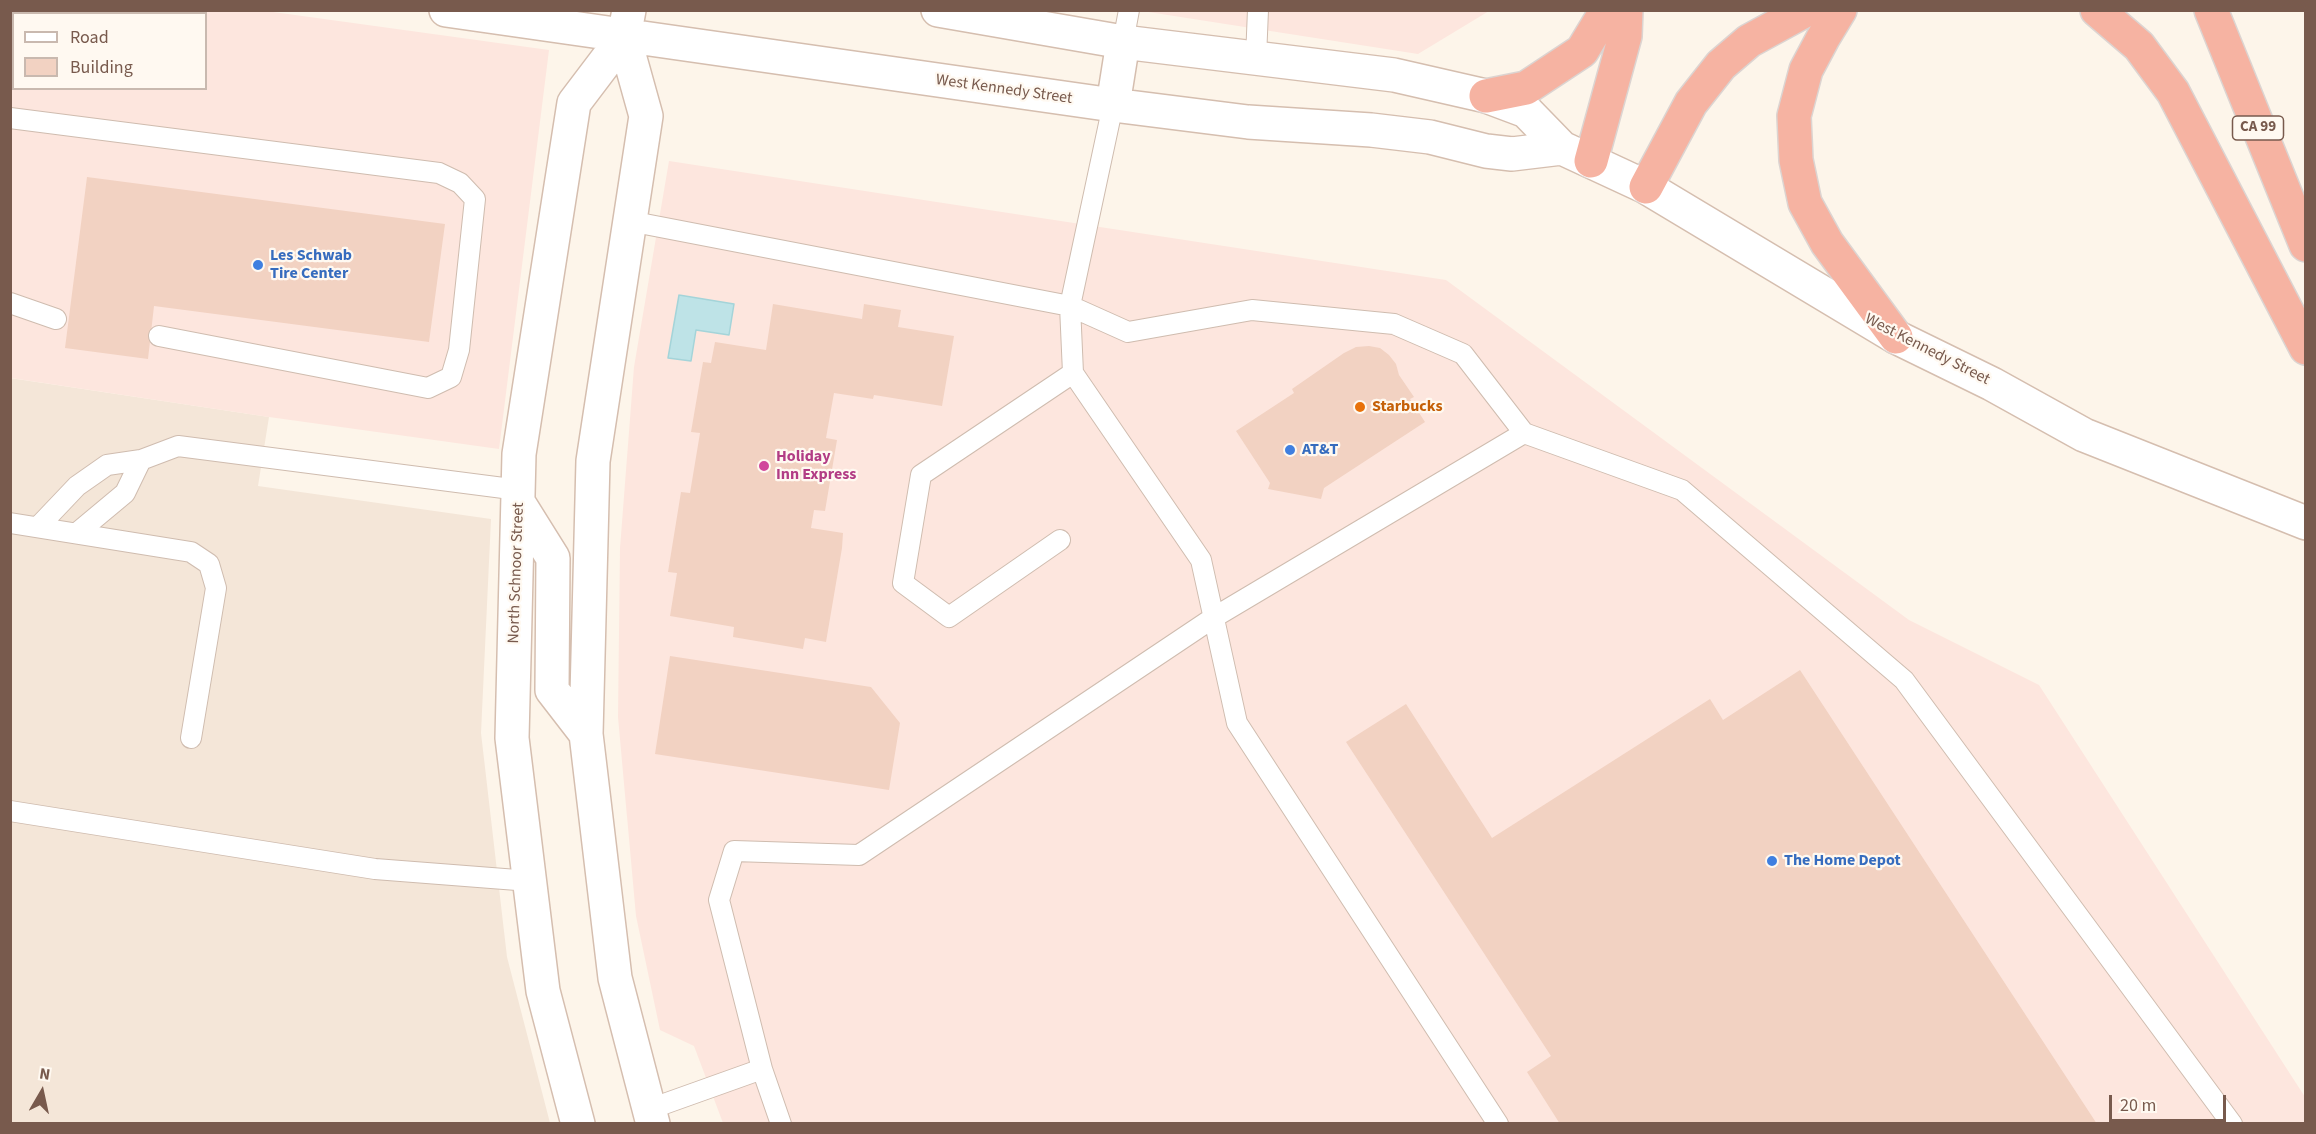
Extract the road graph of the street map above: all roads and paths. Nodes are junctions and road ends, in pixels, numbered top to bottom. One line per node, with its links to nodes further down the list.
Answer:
1 (446, 10): 10 (street, West Kennedy Street)
2 (938, 10): 11 (street, West Kennedy Street)
3 (1258, 10): 12 (lane)
4 (1605, 10): 13 (highway)
5 (1626, 10): 16 (highway)
6 (1806, 10): 17 (highway)
7 (1840, 10): 24 (highway)
8 (2097, 10): 25 (highway)
9 (2211, 10): 19 (highway, CA 99)
10 (626, 24): 14 (street, West Kennedy Street); 18 (street); 29 (street, North Schnoor Street)
11 (1126, 26): 12 (street, West Kennedy Street); 14 (street)
12 (1256, 58): 13 (street, West Kennedy Street)
13 (1486, 96): 16 (street, West Kennedy Street)
14 (1113, 105): 16 (street, West Kennedy Street); 21 (lane)
15 (10, 118): 23 (lane)
16 (1577, 154): 17 (street, West Kennedy Street)
17 (1646, 187): 24 (street, West Kennedy Street)
18 (629, 221): 21 (lane); 36 (street)
19 (2306, 245)
20 (10, 303): 22 (lane)
21 (1070, 306): 26 (lane); 27 (lane)
22 (56, 319)
23 (159, 336)
24 (1896, 337): 31 (street, West Kennedy Street)
25 (2306, 348)
26 (1073, 373): 34 (lane); 35 (lane)
27 (1524, 433): 35 (lane); 45 (lane)
28 (141, 460): 29 (lane); 32 (lane); 33 (lane)
29 (519, 496): 36 (street); 39 (street, North Schnoor Street)
30 (10, 523): 32 (lane)
31 (2306, 523)
32 (38, 527): 33 (lane)
33 (77, 534): 37 (lane)
34 (1060, 540)
35 (1213, 618): 40 (lane); 44 (lane)
36 (586, 734): 41 (street)
37 (190, 738)
38 (10, 811): 39 (lane)
39 (530, 881): 42 (street, North Schnoor Street)
40 (762, 1070): 41 (lane); 43 (lane)
41 (651, 1116)
42 (578, 1124)
43 (781, 1124)
44 (1498, 1124)
45 (2232, 1124)

